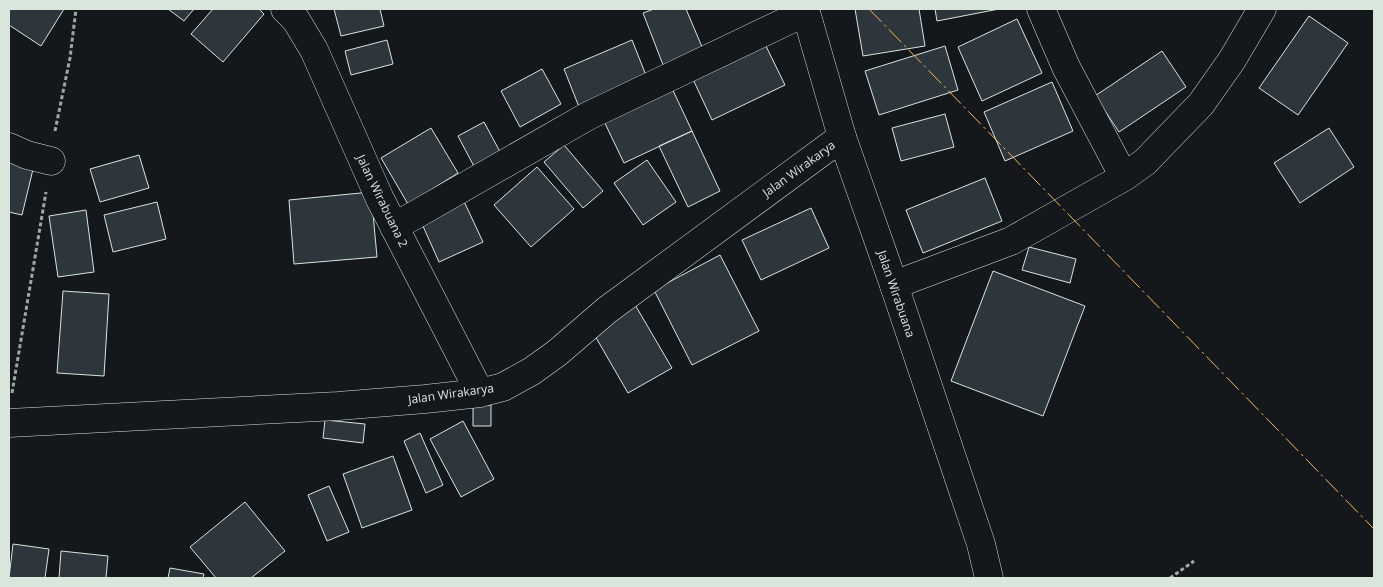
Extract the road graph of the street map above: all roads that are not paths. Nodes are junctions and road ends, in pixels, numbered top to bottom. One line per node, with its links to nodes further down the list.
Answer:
1 (285, 9): 9 (street, Jalan Wirabuana 2)
2 (1041, 9): 8 (street)
3 (1262, 9): 8 (street)
4 (805, 10): 5 (street, Jalan Wirabuana); 9 (street)
5 (842, 137): 10 (street, Jalan Wirabuana); 11 (street, Jalan Wirakarya)
6 (9, 147): 7 (street)
7 (51, 161)
8 (1124, 177): 10 (street)
9 (394, 227): 11 (street, Jalan Wirabuana 2)
10 (894, 286): 13 (street, Jalan Wirabuana)
11 (480, 393): 12 (street, Jalan Wirakarya)
12 (9, 423)
13 (989, 578)

